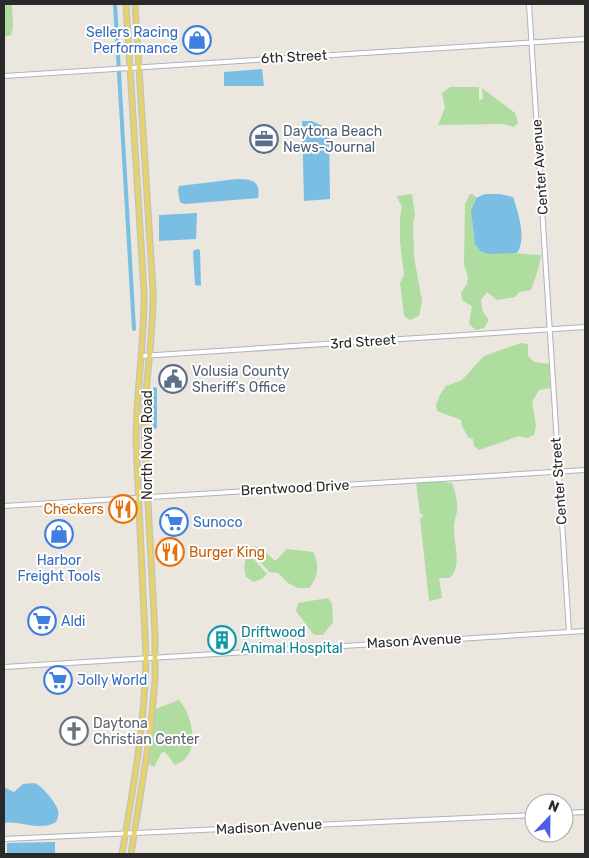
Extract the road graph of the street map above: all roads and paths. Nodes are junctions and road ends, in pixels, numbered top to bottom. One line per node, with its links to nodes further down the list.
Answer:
1 (126, 4): 6 (main road, North Nova Road)
2 (134, 4): 7 (main road, North Nova Road)
3 (529, 4): 5 (street, Center Avenue)
4 (585, 39): 5 (street, 6th Street)
5 (532, 42): 7 (street, 6th Street); 10 (street, Center Avenue)
6 (130, 68): 7 (street, 6th Street); 8 (street, 6th Street); 12 (main road, North Nova Road)
7 (139, 68): 11 (main road, North Nova Road)
8 (4, 76)
9 (585, 327): 10 (street, 3rd Street)
10 (550, 330): 11 (street, 3rd Street); 14 (street, Center Street)
11 (150, 355): 12 (street, 3rd Street); 15 (main road, North Nova Road)
12 (141, 356): 16 (main road, North Nova Road)
13 (585, 470): 14 (street, Brentwood Drive)
14 (558, 471): 15 (street, Brentwood Drive); 21 (street, Center Street)
15 (147, 497): 16 (street, Brentwood Drive); 19 (main road, North Nova Road)
16 (139, 498): 17 (street, Brentwood Drive); 18 (main road, North Nova Road)
17 (4, 506)
18 (141, 548): 19 (main road); 22 (main road, North Nova Road)
19 (151, 564): 23 (main road, North Nova Road)
20 (585, 631): 21 (street, Mason Avenue)
21 (569, 632): 23 (street, Mason Avenue)
22 (146, 657): 23 (street, Mason Avenue); 24 (street, Mason Avenue); 26 (main road, North Nova Road)
23 (155, 657): 27 (main road, North Nova Road)
24 (4, 667)
25 (524, 815): 27 (street, Madison Avenue)
26 (126, 834): 27 (street, Madison Avenue); 28 (street, Madison Avenue); 29 (main road, North Nova Road)
27 (134, 834): 30 (main road, North Nova Road)
28 (4, 839)
29 (122, 854)
30 (131, 854)

